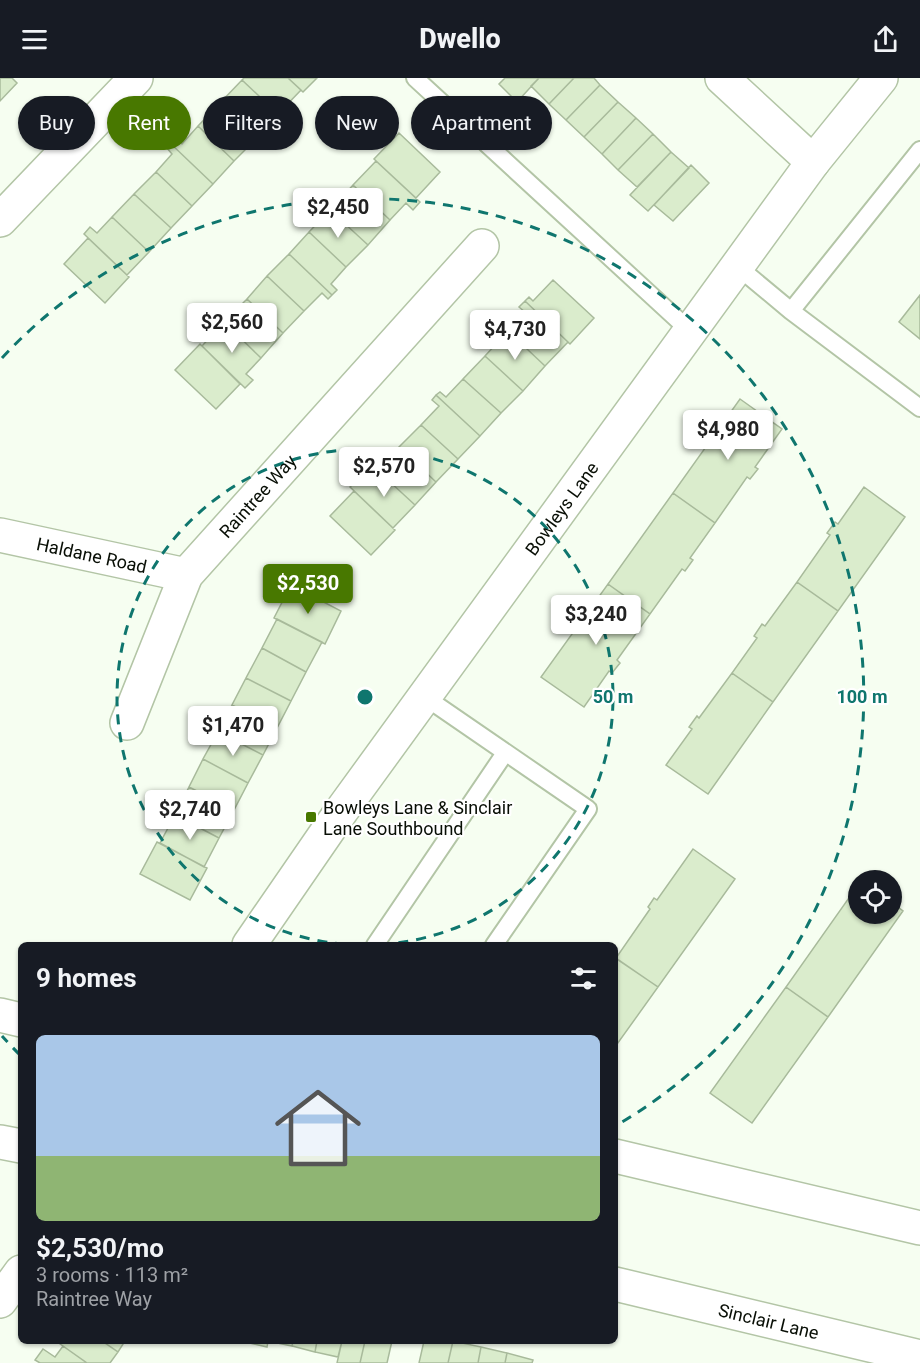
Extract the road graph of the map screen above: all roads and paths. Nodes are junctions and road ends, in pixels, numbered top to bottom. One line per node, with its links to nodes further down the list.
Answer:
1 (136, 78): 7 (street)
2 (415, 78): 11 (lane)
3 (722, 78): 6 (street)
4 (881, 78): 6 (street, Bowleys Lane)
5 (920, 150): 10 (lane)
6 (813, 162): 9 (street, Bowleys Lane)
7 (0, 220)
8 (482, 246): 14 (street, Raintree Way)
9 (737, 266): 10 (lane); 11 (street, Bowleys Lane)
10 (791, 310): 12 (lane)
11 (690, 331): 15 (street, Bowleys Lane)
12 (920, 408)
13 (0, 535): 14 (street, Haldane Road)
14 (186, 575): 16 (street, Raintree Way)
15 (424, 697): 17 (lane); 18 (street, Bowleys Lane)
16 (127, 723)
17 (505, 753): 19 (lane); 20 (lane)
18 (251, 942)
19 (377, 942)
20 (496, 942)
21 (0, 1015): 22 (street)
22 (18, 1019)
23 (0, 1142): 24 (street)
24 (18, 1145)
25 (618, 1157): 26 (street)
26 (920, 1228)
27 (18, 1276): 29 (street)
28 (618, 1285): 30 (street, Sinclair Lane)
29 (0, 1301)
30 (880, 1356): 31 (street, Sinclair Lane)
31 (920, 1357)

